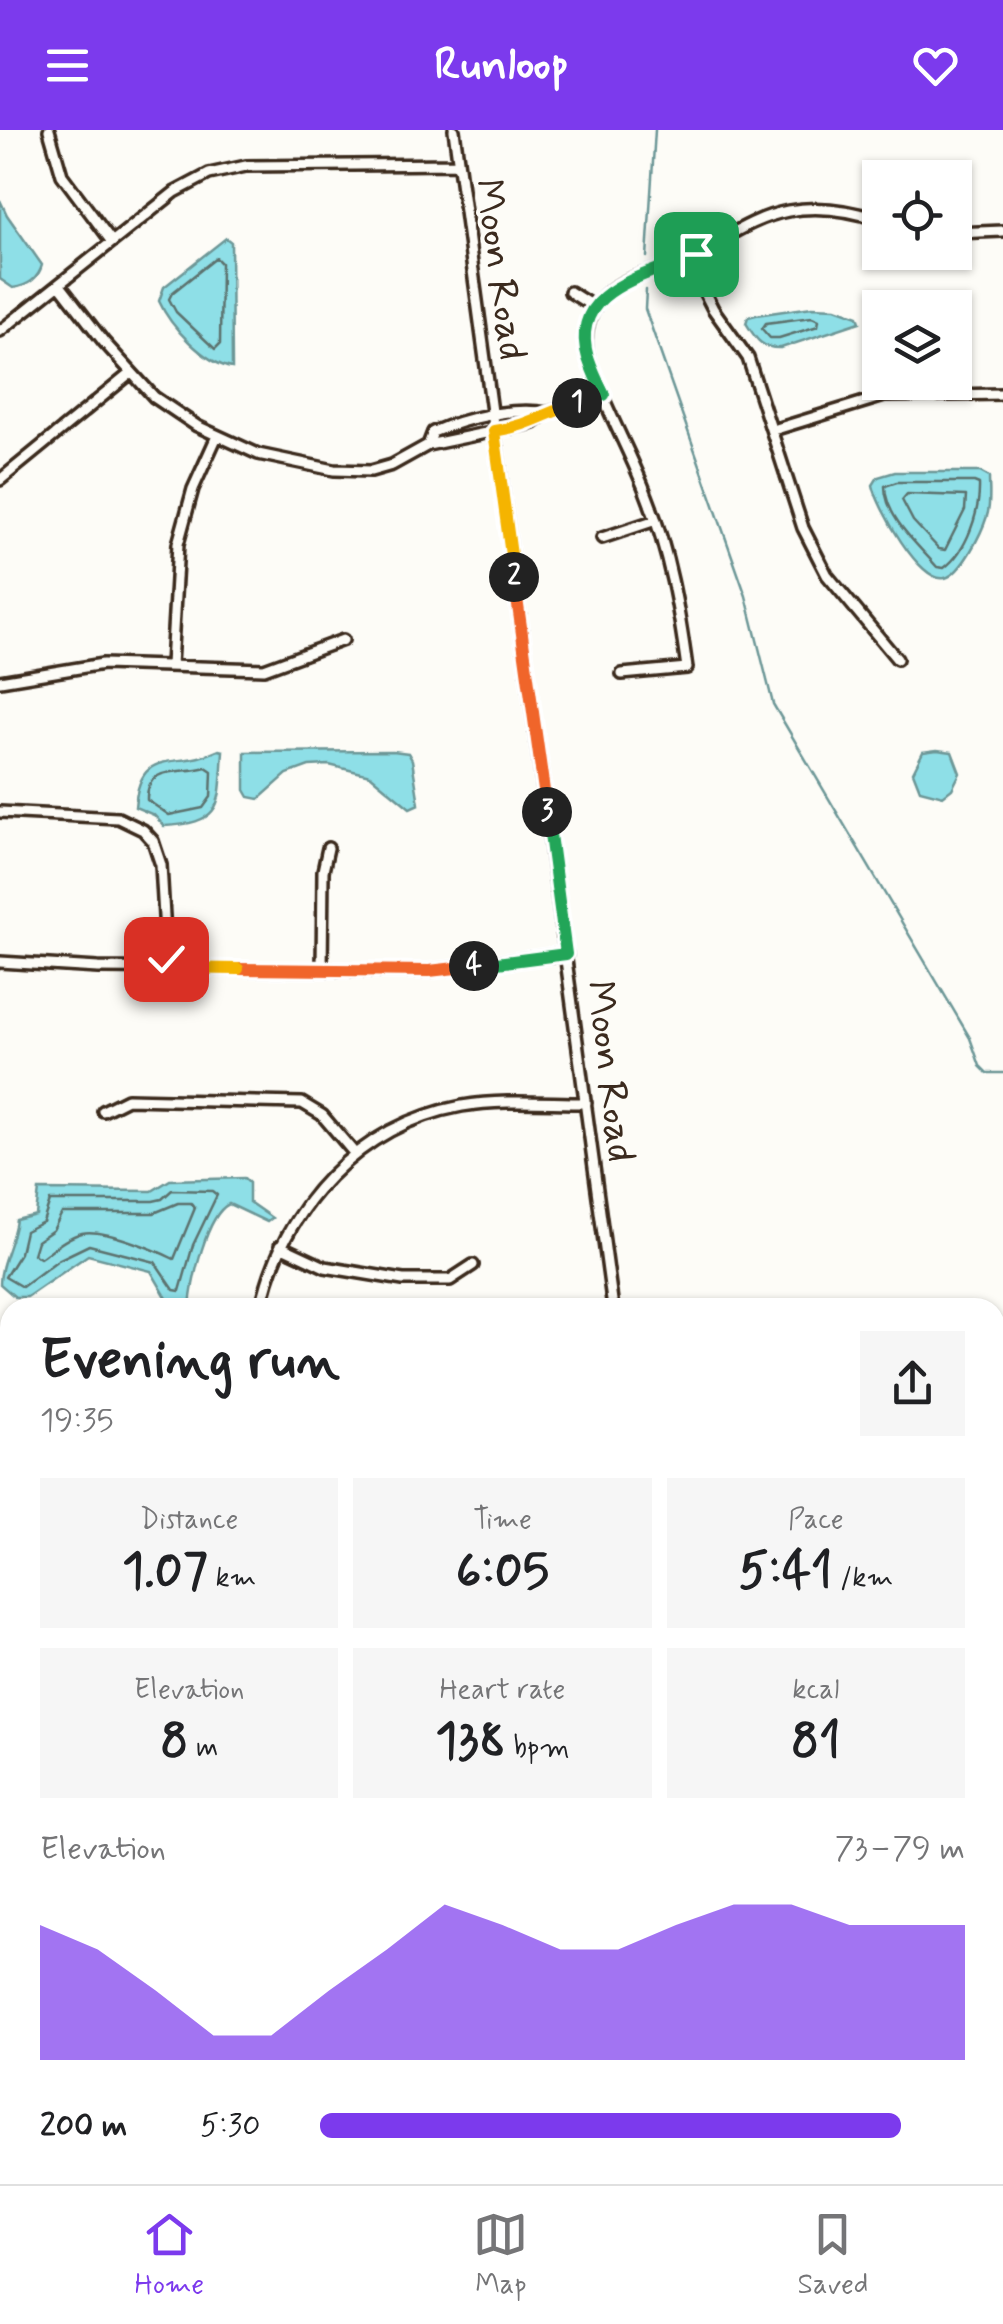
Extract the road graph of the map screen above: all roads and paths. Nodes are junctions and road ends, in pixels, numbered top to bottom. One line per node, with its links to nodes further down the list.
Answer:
1 (50, 130): 7 (street)
2 (454, 130): 3 (street, Moon Road)
3 (458, 164): 7 (street); 17 (street, Moon Road)
4 (862, 216): 8 (street)
5 (1003, 231): 6 (street)
6 (972, 232)
7 (112, 242): 9 (street)
8 (688, 258): 11 (street); 18 (street)
9 (59, 284): 12 (street); 13 (street)
10 (570, 292): 11 (street)
11 (594, 307): 15 (street)
12 (0, 330)
13 (130, 374): 20 (street); 22 (street)
14 (1003, 394): 18 (street)
15 (604, 395): 16 (street); 23 (street)
16 (548, 412): 17 (street); 19 (street)
17 (492, 416): 19 (street, Moon Road); 21 (street)
18 (773, 430): 26 (street)
19 (494, 431): 21 (street); 32 (street, Moon Road)
20 (217, 436): 21 (street); 27 (street)
21 (428, 445)
22 (0, 480)
23 (656, 520): 24 (street); 28 (street)
24 (602, 538)
25 (343, 640): 27 (street)
26 (897, 659)
27 (172, 665): 29 (street)
28 (622, 674)
29 (0, 682)
30 (0, 812): 34 (street)
31 (328, 848): 35 (street)
32 (566, 954): 35 (street); 36 (street, Moon Road)
33 (0, 962): 34 (street)
34 (167, 968): 35 (street)
35 (322, 970)
36 (586, 1103): 38 (street); 42 (street, Moon Road)
37 (103, 1111): 38 (street)
38 (356, 1154): 39 (street)
39 (280, 1246): 40 (street); 41 (street)
40 (473, 1265)
41 (263, 1298)
42 (612, 1298)

